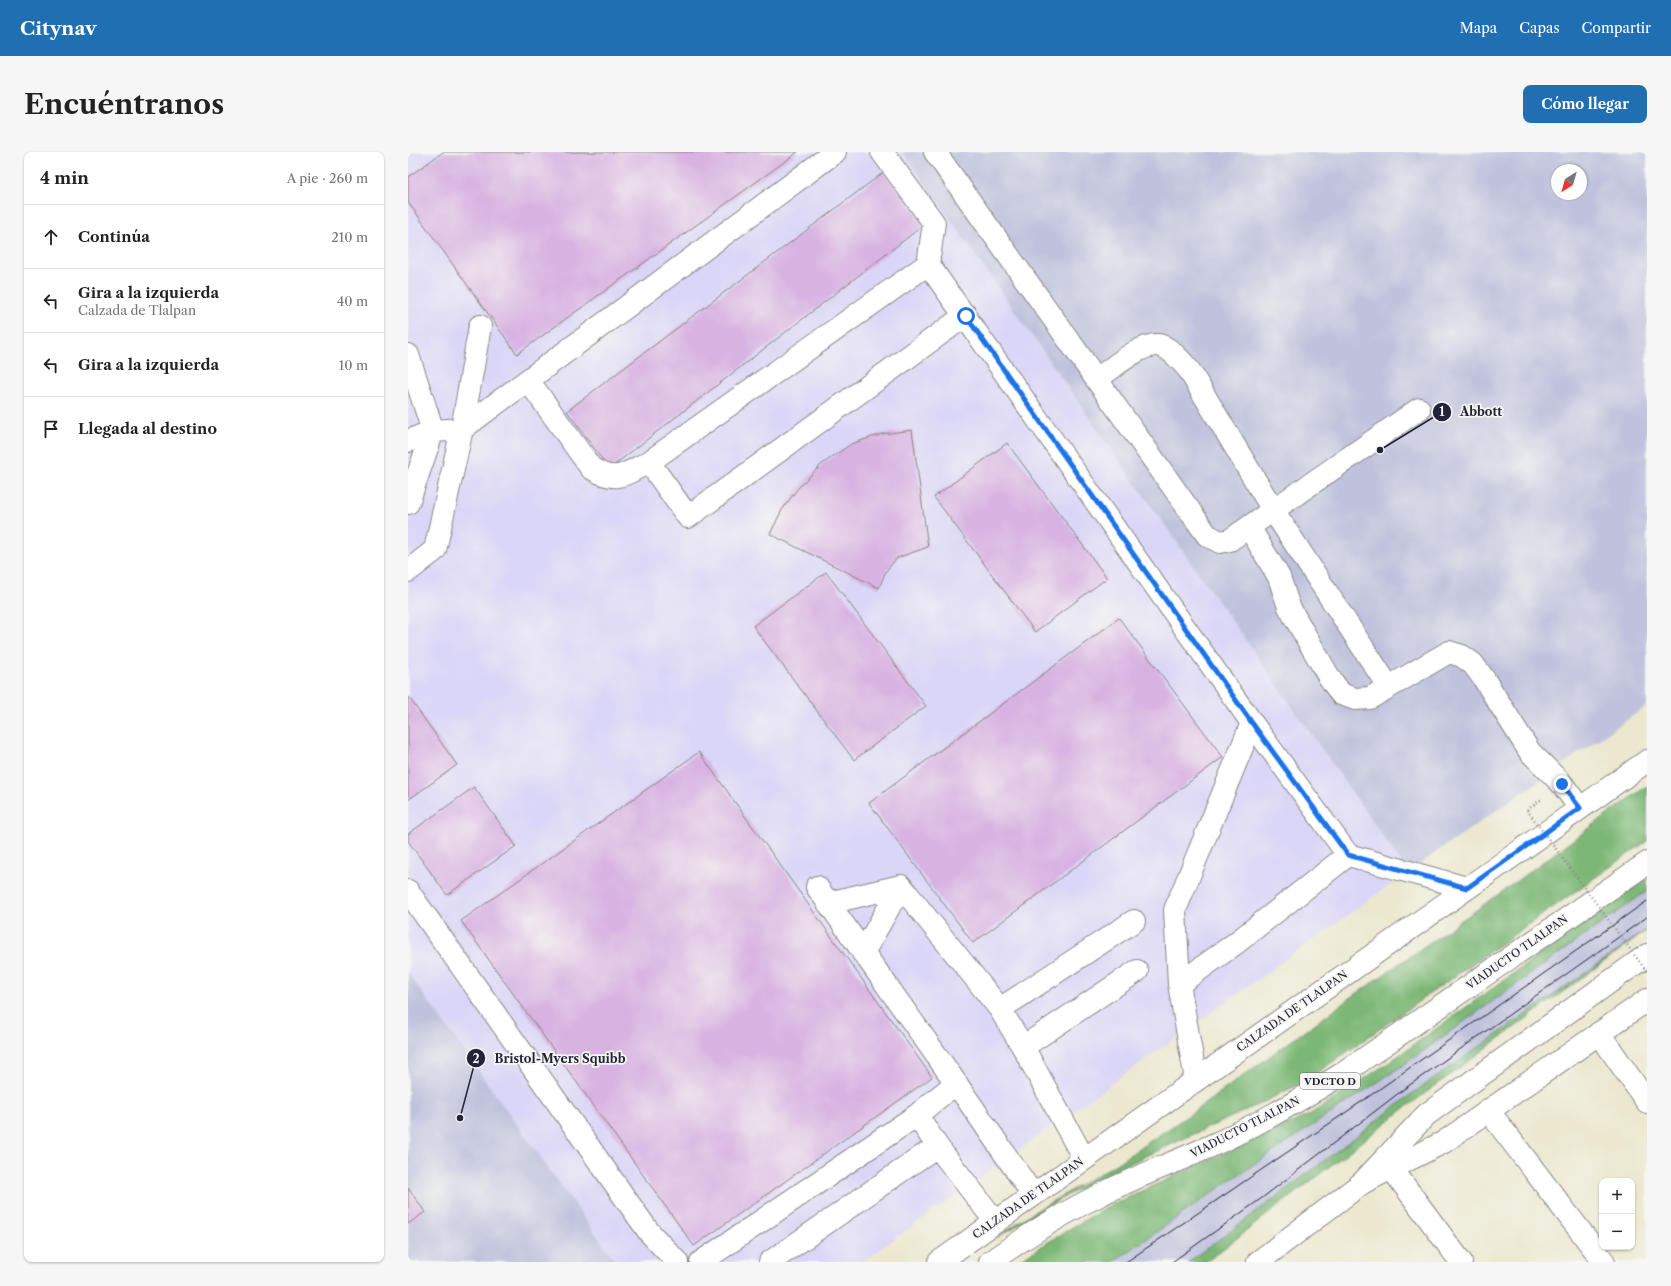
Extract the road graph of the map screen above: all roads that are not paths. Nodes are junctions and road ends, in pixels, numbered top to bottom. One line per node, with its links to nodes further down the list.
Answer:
1 (835, 152): 9 (main road)
2 (882, 152): 4 (main road)
3 (935, 152): 8 (main road)
4 (928, 264): 5 (main road); 14 (main road)
5 (966, 316): 14 (main road); 20 (main road)
6 (480, 326): 11 (main road)
7 (408, 355): 12 (main road)
8 (1097, 379): 16 (main road); 17 (main road)
9 (528, 380): 11 (main road); 14 (main road)
10 (1419, 408): 16 (main road)
11 (462, 429): 12 (main road); 18 (main road)
12 (433, 430): 13 (main road); 15 (main road)
13 (408, 441)
14 (649, 462)
15 (408, 503)
16 (1273, 510): 17 (main road); 19 (main road)
17 (1249, 527): 19 (main road)
18 (408, 571)
19 (1388, 686): 22 (main road)
20 (1252, 723): 23 (main road); 32 (main road)
21 (1647, 762): 22 (main road, CALZADA DE TLALPAN)
22 (1580, 808): 26 (main road, CALZADA DE TLALPAN)
23 (1348, 855): 26 (main road); 32 (main road)
24 (1647, 863): 52 (main road, VIADUCTO TLALPAN / VDCTO D)
25 (901, 886): 29 (main road); 29 (main road); 34 (main road)
26 (1467, 888): 37 (main road, CALZADA DE TLALPAN)
27 (408, 891): 48 (main road)
28 (1134, 921): 34 (main road)
29 (863, 953): 38 (main road)
30 (1647, 955): 45 (main road)
31 (1138, 971): 36 (main road)
32 (1179, 984): 37 (main road)
33 (1647, 1000): 35 (main road)
34 (1000, 1009): 36 (main road)
35 (1598, 1033): 39 (main road); 40 (main road)
36 (1023, 1046): 43 (main road)
37 (1196, 1080): 43 (main road, CALZADA DE TLALPAN)
38 (956, 1083): 41 (main road); 46 (main road)
39 (1647, 1102)
40 (1488, 1110): 44 (main road); 55 (main road)
41 (916, 1114): 42 (main road); 49 (main road)
42 (937, 1146): 47 (main road); 50 (main road)
43 (1084, 1159): 46 (main road, CALZADA DE TLALPAN)
44 (1392, 1169): 45 (main road); 54 (main road)
45 (1362, 1183): 53 (main road)
46 (1033, 1195): 47 (main road, CALZADA DE TLALPAN)
47 (995, 1221): 51 (main road, CALZADA DE TLALPAN)
48 (677, 1262)
49 (701, 1262)
50 (770, 1262)
51 (938, 1262)
52 (990, 1262)
53 (1258, 1262)
54 (1461, 1262)
55 (1604, 1262)

